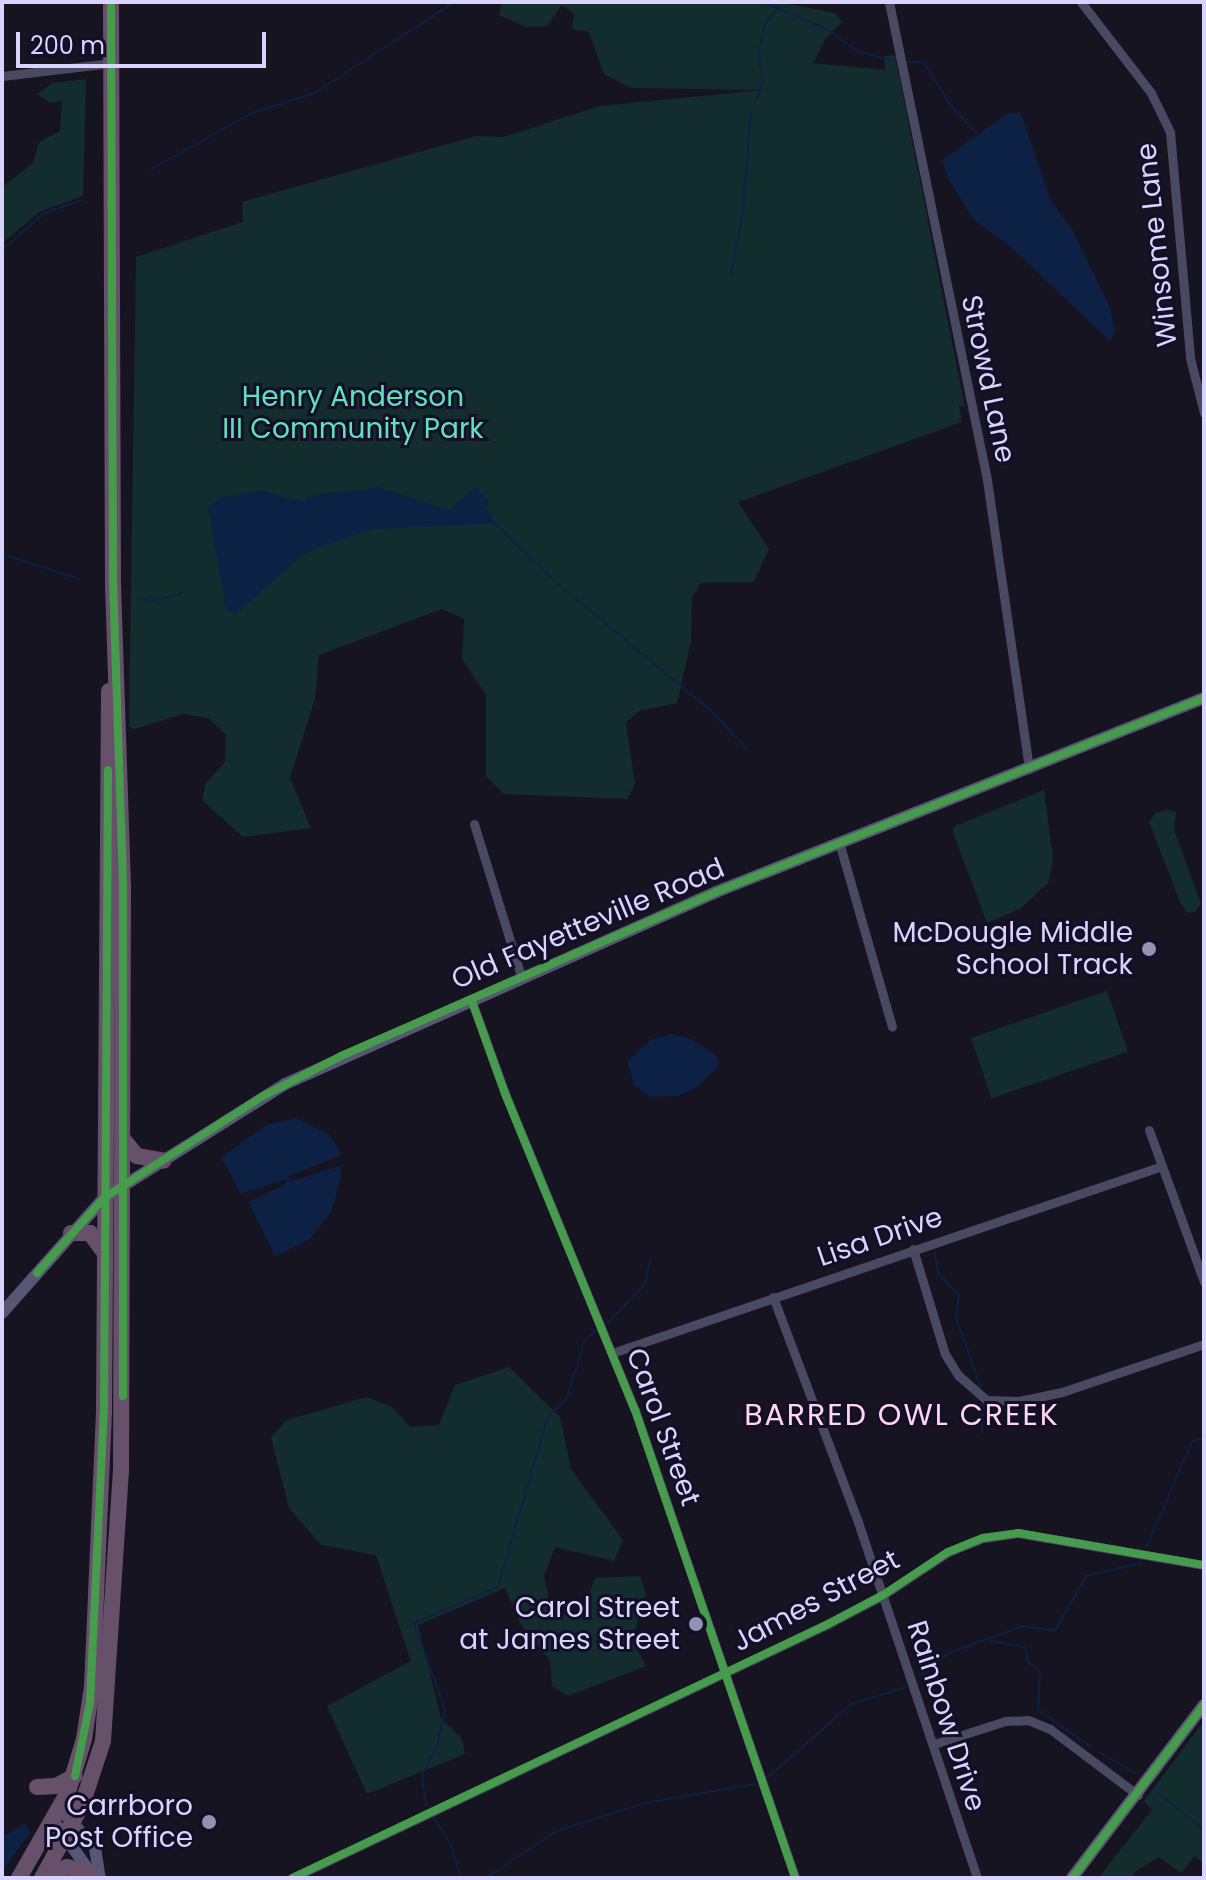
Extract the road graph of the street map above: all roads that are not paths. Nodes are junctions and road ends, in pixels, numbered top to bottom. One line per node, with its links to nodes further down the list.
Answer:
1 (111, 2): 4 (highway)
2 (889, 2): 9 (street, Strowd Lane)
3 (1081, 2): 6 (street, Winsome Lane)
4 (111, 63): 5 (street); 7 (highway)
5 (2, 76)
6 (1204, 413)
7 (113, 581): 16 (highway); 20 (highway)
8 (1204, 698): 9 (street, Old Fayetteville Road)
9 (1029, 769): 11 (street, Old Fayetteville Road)
10 (474, 824): 12 (street)
11 (839, 842): 12 (street, Old Fayetteville Road); 14 (street)
12 (521, 976): 13 (street, Old Fayetteville Road)
13 (471, 999): 17 (street, Old Fayetteville Road); 28 (street, Carol Street)
14 (892, 1027)
15 (1149, 1130): 18 (street)
16 (122, 1138): 17 (highway); 19 (highway)
17 (164, 1161): 19 (street, Old Fayetteville Road)
18 (1162, 1166): 22 (street, Lisa Drive); 24 (street)
19 (123, 1188): 20 (street, Old Fayetteville Road); 38 (highway)
20 (104, 1198): 21 (street, Old Fayetteville Road); 23 (highway)
21 (71, 1233): 23 (highway); 26 (street, Old Fayetteville Road)
22 (913, 1249): 25 (street, Lisa Drive); 27 (street)
23 (105, 1253): 34 (highway)
24 (1204, 1282)
25 (773, 1297): 28 (street, Lisa Drive); 30 (street, Rainbow Drive)
26 (2, 1313)
27 (1204, 1344)
28 (612, 1353): 31 (street, Carol Street)
29 (1204, 1565): 30 (street, James Street)
30 (883, 1595): 31 (street, James Street); 33 (street, Rainbow Drive)
31 (727, 1673): 42 (street, James Street); 43 (street, Carol Street)
32 (1204, 1705): 36 (street)
33 (934, 1744): 36 (street); 44 (street, Rainbow Drive)
34 (75, 1776): 35 (highway); 37 (highway)
35 (37, 1787)
36 (1138, 1795): 45 (street)
37 (58, 1816): 38 (street); 40 (highway)
38 (71, 1829): 39 (street); 41 (highway)
39 (95, 1876): 41 (highway)
40 (19, 1878)
41 (42, 1878)
42 (292, 1878)
43 (795, 1878)
44 (977, 1878)
45 (1072, 1878)

